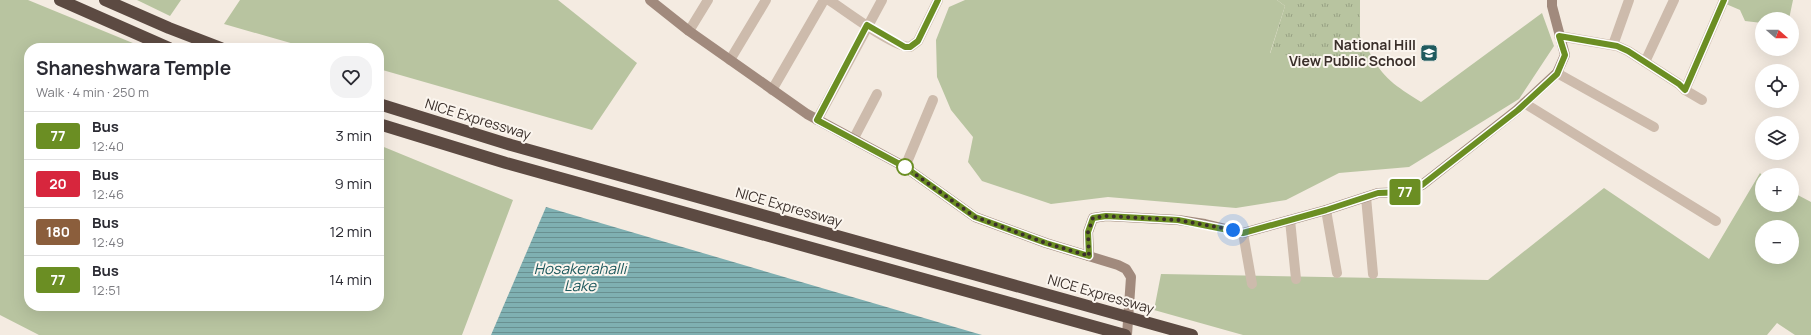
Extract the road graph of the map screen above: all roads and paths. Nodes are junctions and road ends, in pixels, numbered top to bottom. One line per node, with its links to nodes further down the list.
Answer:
1 (60, 0): 17 (highway)
2 (105, 0): 18 (highway)
3 (650, 0): 15 (street)
4 (708, 0): 15 (street)
5 (766, 0): 20 (street)
6 (824, 0): 23 (street)
7 (829, 0): 14 (street)
8 (882, 0): 14 (street)
9 (938, 0): 14 (street)
10 (1552, 0): 16 (street)
11 (1629, 0): 19 (street)
12 (1674, 0): 21 (street)
13 (1724, 0): 24 (street)
14 (867, 25): 30 (street)
15 (689, 31): 20 (street)
16 (1559, 36): 19 (street); 22 (street)
17 (158, 43)
18 (208, 43)
19 (1613, 45): 21 (street)
20 (730, 60): 23 (street)
21 (1645, 62): 24 (street)
22 (1557, 74): 28 (street); 32 (street)
23 (772, 90): 30 (street)
24 (1685, 90): 27 (street)
25 (876, 94): 33 (street)
26 (933, 100): 34 (street)
27 (1702, 100)
28 (1524, 104): 35 (street); 38 (street)
29 (384, 106): 46 (highway, NICE Expressway)
30 (817, 120): 33 (street)
31 (384, 126): 45 (highway)
32 (1654, 127)
33 (854, 138): 34 (street)
34 (905, 167): 40 (street)
35 (1366, 197): 36 (street); 42 (street)
36 (1326, 210): 37 (street); 41 (street)
37 (1290, 220): 39 (street); 43 (street)
38 (1716, 221)
39 (1243, 233): 40 (street); 44 (street)
40 (1089, 256): 45 (street)
41 (1337, 273)
42 (1372, 274)
43 (1296, 279)
44 (1252, 284)
45 (1122, 334)
46 (1192, 335)

